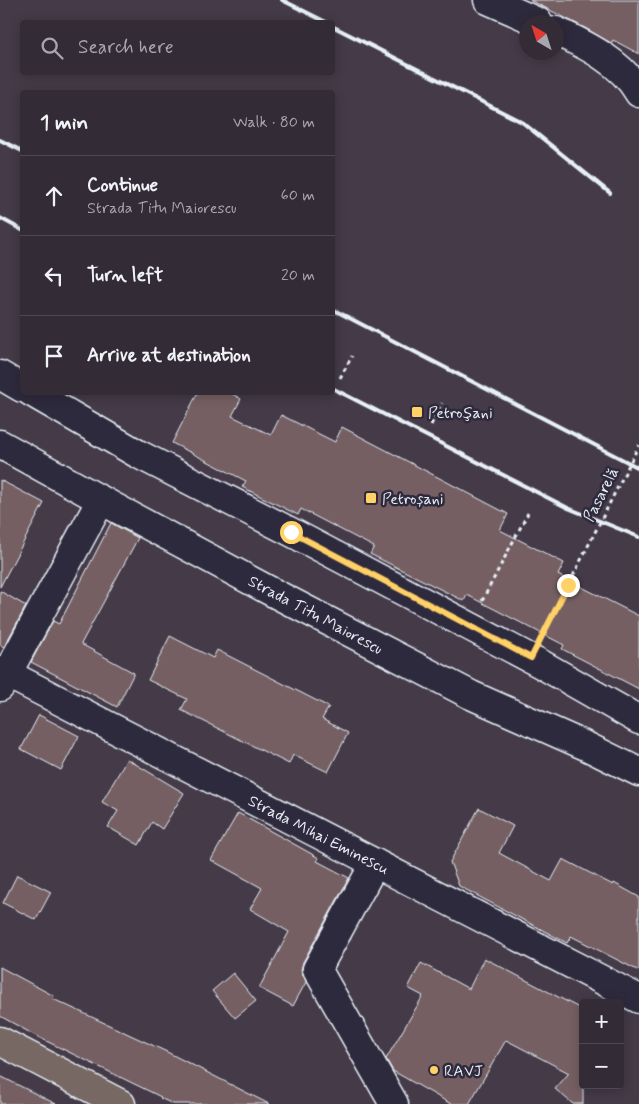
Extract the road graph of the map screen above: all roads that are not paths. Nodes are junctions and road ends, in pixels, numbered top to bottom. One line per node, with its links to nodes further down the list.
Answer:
1 (488, 0): 2 (street)
2 (522, 15)
3 (564, 35): 4 (street)
4 (639, 93)
5 (0, 375): 6 (street)
6 (20, 387)
7 (36, 395): 11 (street)
8 (0, 444): 9 (street, Strada Titu Maiorescu)
9 (101, 500): 10 (street); 12 (street, Strada Titu Maiorescu)
10 (2, 677): 13 (street, Strada Mihai Eminescu)
11 (639, 720)
12 (639, 772)
13 (375, 863): 14 (street, Strada Mihai Eminescu); 17 (street)
14 (639, 999)
15 (0, 1042): 16 (main road)
16 (122, 1104)
17 (394, 1104)

